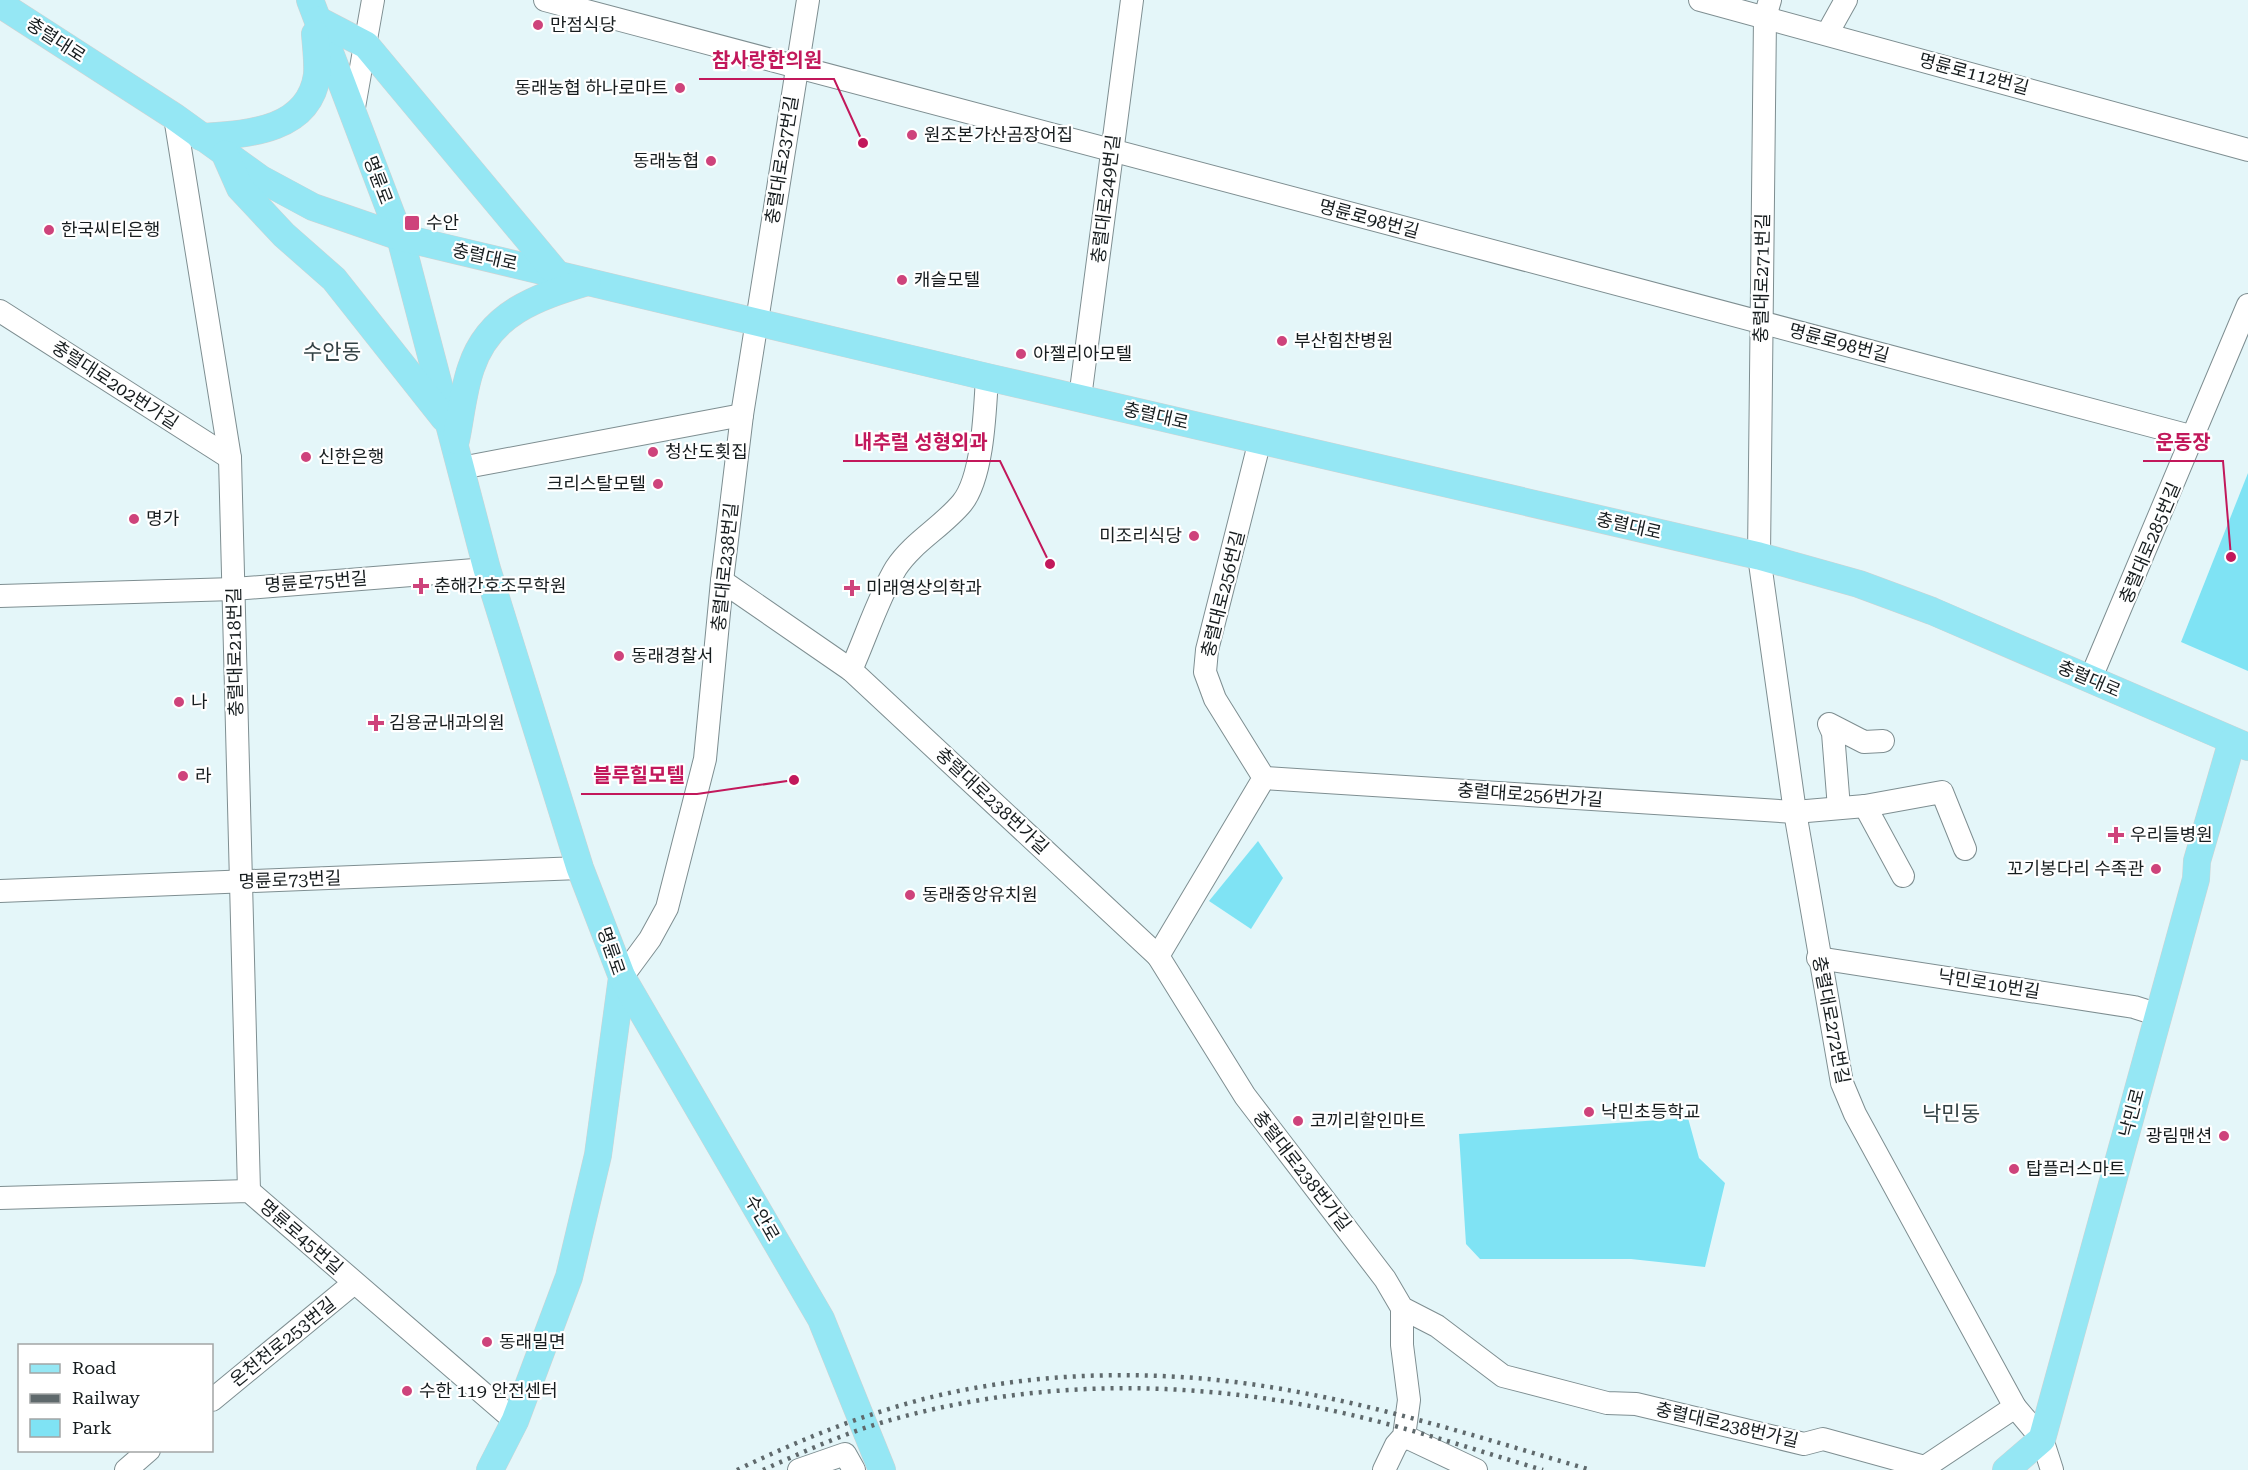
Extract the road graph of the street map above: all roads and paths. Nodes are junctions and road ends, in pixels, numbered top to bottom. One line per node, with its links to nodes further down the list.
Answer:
1 (373, 0): 11 (street)
2 (545, 0): 12 (street, 명륜로98번길)
3 (808, 0): 12 (street, 충렬대로237번길)
4 (1132, 0): 16 (street, 충렬대로249번길)
5 (1700, 0): 8 (street, 명륜로112번길)
6 (1846, 0): 10 (street)
7 (0, 4): 14 (main road, 충렬대로)
8 (1767, 8): 10 (street, 명륜로112번길); 25 (street, 충렬대로271번길)
9 (314, 9): 11 (main road); 13 (main road, 명륜로); 15 (main road)
10 (1827, 34): 17 (street, 명륜로112번길)
11 (366, 45): 13 (street); 20 (main road)
12 (797, 67): 16 (street, 명륜로98번길); 24 (street, 충렬대로237번길)
13 (353, 113): 19 (main road, 명륜로)
14 (175, 117): 15 (main road, 충렬대로); 32 (street, 충렬대로218번길)
15 (201, 137): 18 (main road, 충렬대로)
16 (1112, 150): 25 (street, 명륜로98번길); 27 (street, 충렬대로249번길)
17 (2248, 150)
18 (224, 153): 19 (main road, 충렬대로); 31 (main road)
19 (400, 237): 20 (main road, 충렬대로); 31 (main road, 명륜로)
20 (557, 274): 21 (main road, 충렬대로)
21 (587, 282): 24 (main road, 충렬대로); 31 (main road)
22 (2248, 305): 29 (street, 충렬대로285번길)
23 (0, 311): 32 (street, 충렬대로202번가길)
24 (756, 321): 26 (main road, 충렬대로); 28 (street, 충렬대로238번길)
25 (1761, 322): 29 (street, 명륜로98번길); 33 (street, 충렬대로271번길)
26 (987, 378): 27 (main road, 충렬대로); 38 (street)
27 (1080, 398): 30 (main road, 충렬대로)
28 (742, 415): 31 (street); 35 (street, 충렬대로238번길)
29 (2194, 437): 39 (street, 충렬대로285번길)
30 (1260, 440): 33 (main road, 충렬대로); 42 (street, 충렬대로256번길)
31 (455, 446): 34 (main road, 명륜로)
32 (230, 458): 36 (street, 충렬대로218번길)
33 (1759, 556): 39 (main road, 충렬대로); 45 (street, 충렬대로272번길)
34 (487, 569): 36 (street, 명륜로75번길); 47 (main road, 명륜로)
35 (722, 581): 38 (street, 충렬대로238번가길); 53 (street, 충렬대로238번길)
36 (234, 589): 37 (street, 명륜로75번길); 49 (street, 충렬대로218번길)
37 (0, 596)
38 (851, 670): 51 (street, 충렬대로238번가길)
39 (2090, 680): 41 (main road, 충렬대로)
40 (1883, 741): 44 (street)
41 (2240, 744): 54 (main road, 낙민로)
42 (1264, 778): 45 (street, 충렬대로256번가길); 51 (street)
43 (1865, 806): 44 (street, 충렬대로256번가길); 46 (street, 충렬대로256번가길); 48 (street)
44 (1839, 808): 45 (street, 충렬대로256번가길)
45 (1795, 812): 52 (street, 충렬대로272번길)
46 (1965, 849)
47 (580, 868): 49 (street, 명륜로73번길); 53 (main road, 명륜로)
48 (1902, 876)
49 (241, 882): 50 (street, 명륜로73번길); 55 (street, 충렬대로218번길)
50 (0, 891)
51 (1158, 957): 58 (street, 충렬대로238번가길)
52 (1818, 958): 54 (street, 낙민로10번길); 60 (street, 충렬대로272번길)
53 (622, 976): 61 (main road, 명륜로); 69 (main road, 수안로)
54 (2159, 1015): 63 (main road, 낙민로)
55 (249, 1191): 56 (street, 명륜로45번길); 57 (street, 명륜로45번길)
56 (0, 1198)
57 (354, 1283): 59 (street, 온천천로253번길); 61 (street, 명륜로45번길)
58 (1402, 1308): 60 (street, 충렬대로238번가길); 62 (street)
59 (213, 1399)
60 (2015, 1407): 63 (street, 충렬대로272번길)
61 (515, 1421): 66 (main road, 명륜로)
62 (1404, 1436): 70 (street); 71 (street)
63 (2042, 1438): 72 (main road); 73 (street, 충렬대로272번길)
64 (147, 1452): 65 (street)
65 (126, 1470)
66 (490, 1470)
67 (799, 1470): 68 (street)
68 (854, 1470)
69 (882, 1470)
70 (1384, 1470)
71 (1476, 1470)
72 (2006, 1470)
73 (2052, 1470)

